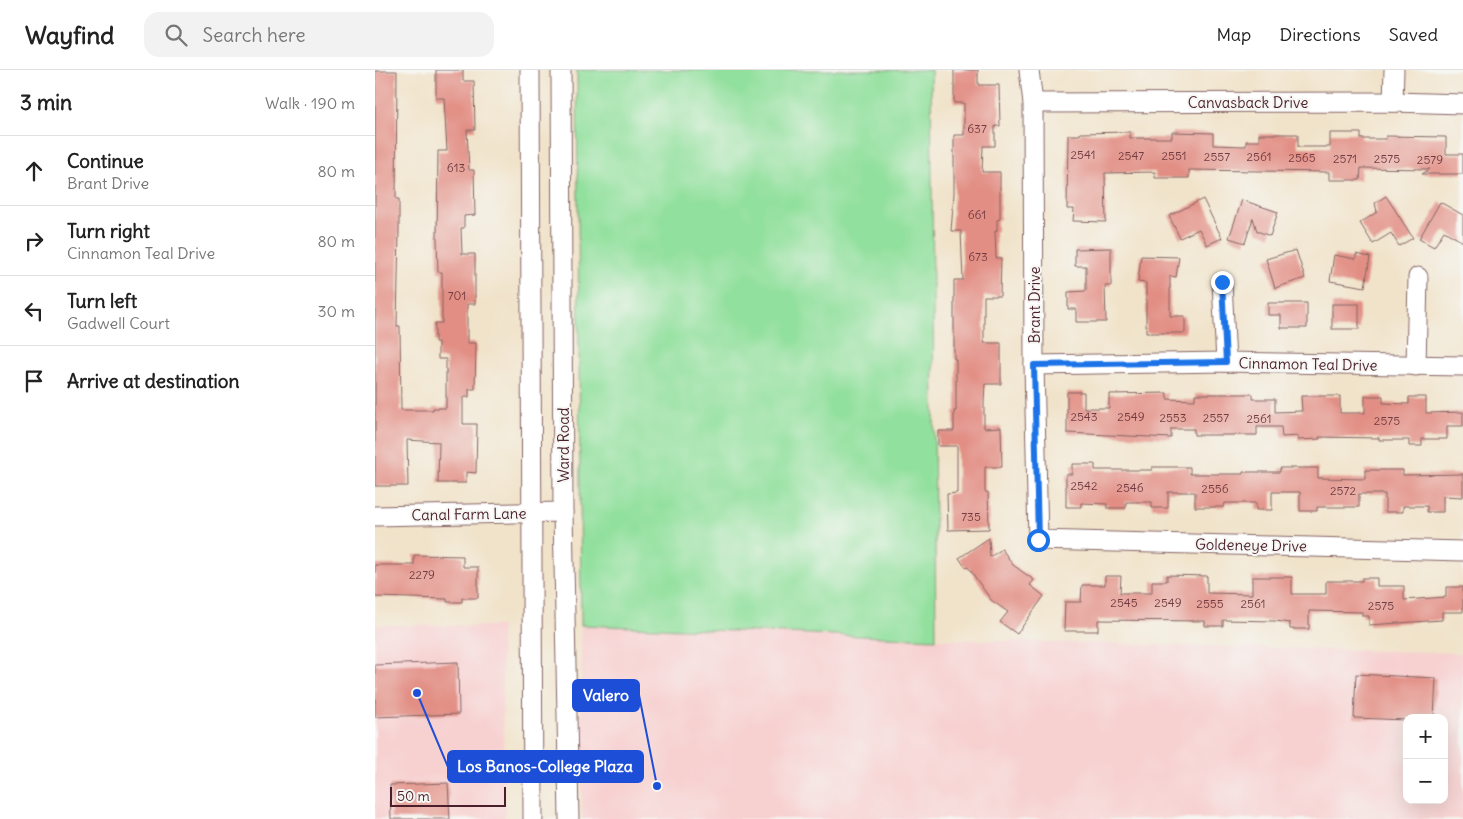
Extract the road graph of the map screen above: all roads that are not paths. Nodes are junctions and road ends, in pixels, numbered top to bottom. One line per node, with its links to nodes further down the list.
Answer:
1 (529, 70): 14 (street)
2 (561, 70): 15 (street, Ward Road)
3 (1029, 70): 6 (street, Brant Drive)
4 (1395, 70): 5 (street)
5 (1393, 102): 6 (street, Canvasback Drive); 7 (street, Canvasback Drive)
6 (1033, 103): 11 (street, Brant Drive)
7 (1463, 104)
8 (1418, 277): 12 (street)
9 (1222, 282): 10 (street)
10 (1226, 362): 11 (street, Cinnamon Teal Drive); 12 (street, Cinnamon Teal Drive)
11 (1034, 365): 17 (street, Brant Drive)
12 (1416, 366): 13 (street, Cinnamon Teal Drive)
13 (1463, 366)
14 (530, 512): 15 (street, Canal Farm Lane); 16 (street, Canal Farm Lane); 19 (street)
15 (563, 512): 20 (street, Ward Road)
16 (375, 516)
17 (1038, 540): 18 (street, Goldeneye Drive)
18 (1463, 551)
19 (533, 819)
20 (569, 819)

